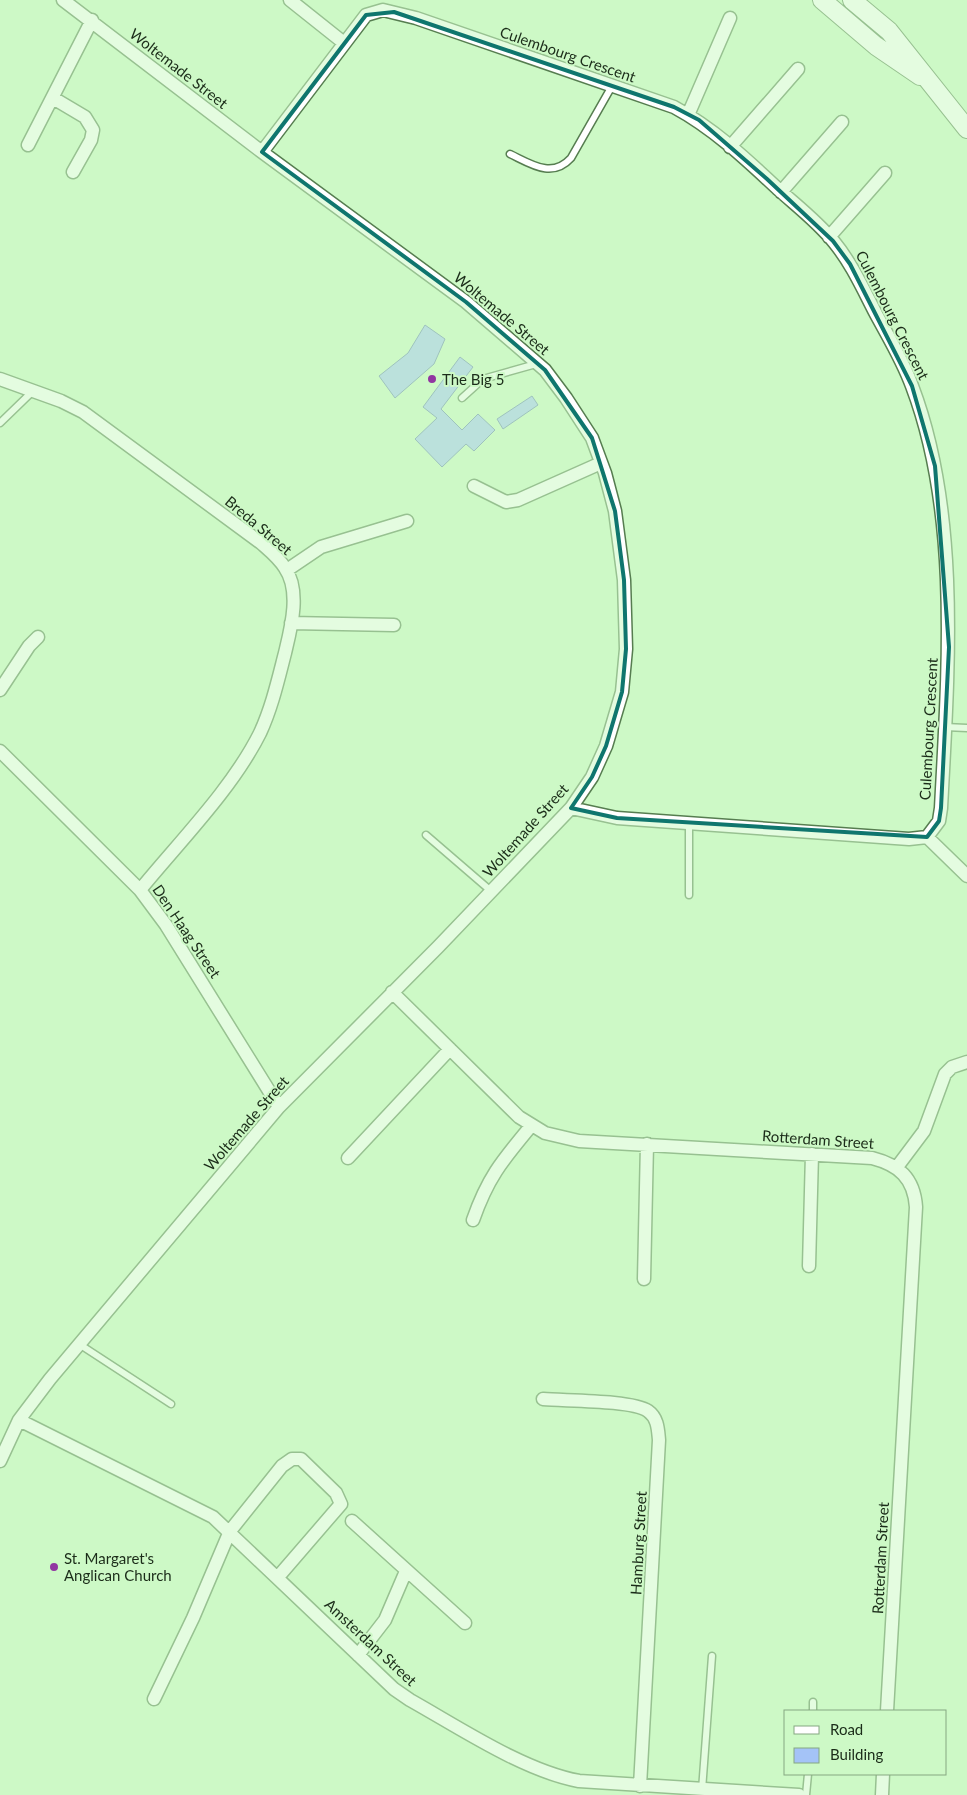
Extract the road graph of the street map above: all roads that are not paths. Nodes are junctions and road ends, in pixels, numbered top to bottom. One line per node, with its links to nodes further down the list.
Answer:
1 (63, 0): 6 (street, Woltemade Street)
2 (290, 0): 7 (street)
3 (822, 0): 9 (main road)
4 (852, 0): 9 (main road)
5 (730, 18): 12 (street)
6 (92, 20): 11 (street); 17 (street, Woltemade Street)
7 (344, 42): 10 (street, Culembourg Crescent); 17 (street, Culembourg Crescent)
8 (798, 69): 16 (street)
9 (928, 82): 14 (main road)
10 (612, 86): 12 (street, Culembourg Crescent); 18 (lane)
11 (53, 98): 15 (street); 19 (street)
12 (688, 115): 16 (street, Culembourg Crescent)
13 (842, 122): 21 (street)
14 (967, 129)
15 (28, 145)
16 (730, 147): 21 (street, Culembourg Crescent)
17 (262, 152): 23 (street, Woltemade Street)
18 (510, 154)
19 (73, 172)
20 (886, 173): 22 (street)
21 (781, 192): 22 (street, Culembourg Crescent)
22 (829, 237): 36 (street, Culembourg Crescent)
23 (537, 363): 26 (lane); 28 (street, Woltemade Street)
24 (0, 379): 25 (street, Breda Street)
25 (33, 391): 27 (lane); 31 (street, Breda Street)
26 (462, 398)
27 (0, 423)
28 (601, 463): 29 (street); 39 (street, Woltemade Street)
29 (474, 486)
30 (407, 522): 31 (street)
31 (287, 570): 32 (street, Breda Street)
32 (291, 622): 33 (street); 44 (street, Breda Street)
33 (394, 625)
34 (38, 637): 35 (street)
35 (0, 690)
36 (945, 728): 37 (lane); 42 (street, Culembourg Crescent)
37 (967, 728)
38 (0, 751): 44 (street, Den Haag Street)
39 (571, 808): 40 (street); 45 (street, Woltemade Street)
40 (688, 823): 42 (street); 46 (lane)
41 (426, 835): 45 (lane)
42 (928, 837): 43 (street)
43 (967, 876)
44 (140, 890): 50 (street, Den Haag Street)
45 (492, 892): 47 (street, Woltemade Street)
46 (689, 895)
47 (392, 992): 48 (street, Rotterdam Street); 50 (street, Woltemade Street)
48 (450, 1049): 51 (street, Rotterdam Street); 54 (street)
49 (967, 1062): 55 (street)
50 (279, 1107): 59 (street, Woltemade Street)
51 (531, 1126): 52 (street, Rotterdam Street); 56 (street)
52 (647, 1144): 53 (street, Rotterdam Street); 58 (street)
53 (812, 1154): 55 (street, Rotterdam Street); 57 (street)
54 (348, 1158)
55 (897, 1168): 74 (street, Rotterdam Street)
56 (473, 1220)
57 (809, 1266)
58 (644, 1279)
59 (79, 1344): 61 (lane); 62 (street, Woltemade Street)
60 (543, 1399): 77 (street, Hamburg Street)
61 (171, 1404)
62 (19, 1420): 63 (street, Woltemade Street); 65 (street, Amsterdam Street)
63 (0, 1461)
64 (352, 1521): 66 (street)
65 (230, 1531): 67 (street, Amsterdam Street); 67 (street); 71 (street)
66 (406, 1571): 68 (street); 69 (street)
67 (278, 1577): 69 (street, Amsterdam Street)
68 (466, 1623)
69 (358, 1655): 77 (street, Amsterdam Street)
70 (712, 1656): 78 (lane)
71 (154, 1699)
72 (813, 1702): 73 (lane)
73 (813, 1710)
74 (887, 1710)
75 (808, 1775): 80 (lane)
76 (883, 1775): 81 (street)
77 (640, 1786): 78 (street, Amsterdam Street)
78 (702, 1790): 79 (street, Amsterdam Street)
79 (799, 1795)
80 (806, 1795)
81 (882, 1795)

